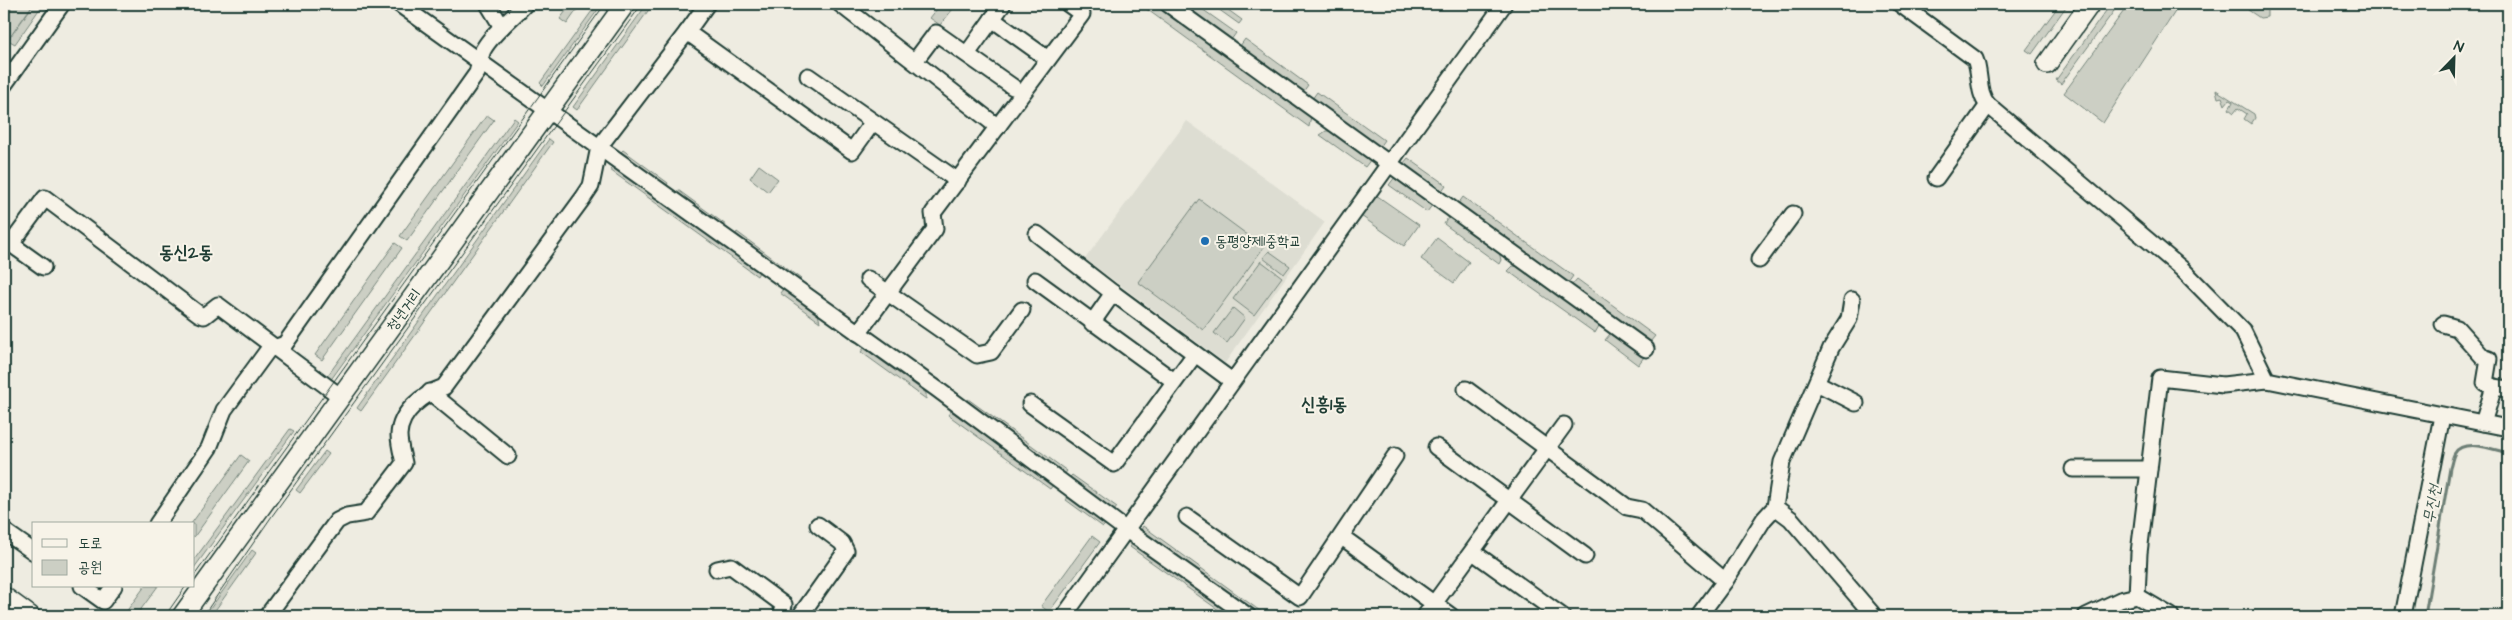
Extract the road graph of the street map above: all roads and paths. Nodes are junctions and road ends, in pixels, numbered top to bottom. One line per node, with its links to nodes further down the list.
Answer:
1 (62, 4): 23 (street)
2 (399, 4): 20 (street)
3 (488, 4): 15 (street)
4 (526, 4): 15 (street)
5 (625, 4): 26 (main road, 청년거리)
6 (707, 4): 16 (street)
7 (840, 4): 19 (street)
8 (1003, 4): 14 (street)
9 (1068, 4): 18 (street)
10 (1168, 4): 30 (street)
11 (1504, 4): 30 (street)
12 (1900, 4): 25 (street)
13 (2090, 4): 21 (main road)
14 (992, 19): 17 (street); 18 (street)
15 (502, 27): 20 (street)
16 (687, 32): 27 (street); 29 (street)
17 (967, 54): 19 (street); 24 (street)
18 (1048, 59): 28 (street)
19 (915, 61): 28 (street)
20 (480, 62): 26 (street); 46 (street)
21 (2047, 64)
22 (808, 76): 27 (street)
23 (4, 85)
24 (1013, 87)
25 (1988, 105): 31 (street); 49 (street)
26 (548, 110): 29 (street); 56 (main road, 청년거리)
27 (873, 122): 32 (street)
28 (998, 127): 32 (street)
29 (599, 147): 45 (street); 55 (street)
30 (1389, 164): 47 (street); 51 (street)
31 (1936, 178)
32 (958, 182): 39 (street)
33 (1793, 214): 35 (street)
34 (1037, 234): 40 (street)
35 (1759, 260)
36 (43, 268): 46 (street)
37 (868, 279): 39 (street)
38 (1036, 280): 43 (street)
39 (888, 293): 42 (street); 45 (street)
40 (1113, 294): 43 (street); 48 (street)
41 (1852, 300): 52 (street)
42 (1022, 310)
43 (1092, 323): 50 (street)
44 (2443, 324): 53 (street)
45 (858, 333): 74 (street)
46 (275, 348): 56 (street); 72 (street)
47 (1646, 349)
48 (1195, 354): 50 (street); 51 (street)
49 (2266, 380): 59 (street); 68 (street)
50 (1174, 381): 58 (street)
51 (1232, 381): 74 (street)
52 (1817, 383): 57 (street); 70 (street)
53 (2501, 388): 60 (street)
54 (1466, 389): 64 (street)
55 (430, 392): 65 (street); 89 (street)
56 (341, 397): 88 (main road, 청년거리)
57 (1856, 403)
58 (1030, 404)
59 (2442, 416): 60 (street); 101 (street)
60 (2483, 422): 62 (street)
61 (1564, 425): 64 (street)
62 (2508, 428)
63 (1436, 447): 69 (street)
64 (1547, 449): 69 (street); 81 (street)
65 (508, 456)
66 (1395, 456): 76 (street)
67 (2073, 469): 68 (street)
68 (2149, 470): 84 (street)
69 (1508, 501): 78 (street); 79 (street)
70 (1775, 507): 81 (street); 98 (street)
71 (1187, 517): 76 (street)
72 (158, 522)
73 (818, 525): 91 (street)
74 (1125, 529): 92 (street); 93 (street)
75 (4, 531): 77 (street)
76 (1342, 537): 86 (street)
77 (32, 551)
78 (1473, 552): 86 (street); 96 (street)
79 (1584, 556)
80 (717, 569): 90 (street)
81 (1725, 581): 97 (street)
82 (85, 588): 83 (street)
83 (113, 588)
84 (2137, 596): 99 (street); 100 (street)
85 (4, 597): 87 (main road)
86 (1435, 604): 94 (street); 95 (street)
87 (30, 616)
88 (182, 616)
89 (267, 616)
90 (781, 616)
91 (800, 616)
92 (1064, 616)
93 (1248, 616)
94 (1425, 616)
95 (1451, 616)
96 (1562, 616)
97 (1699, 616)
98 (1874, 616)
99 (2086, 616)
100 (2171, 616)
101 (2403, 616)

